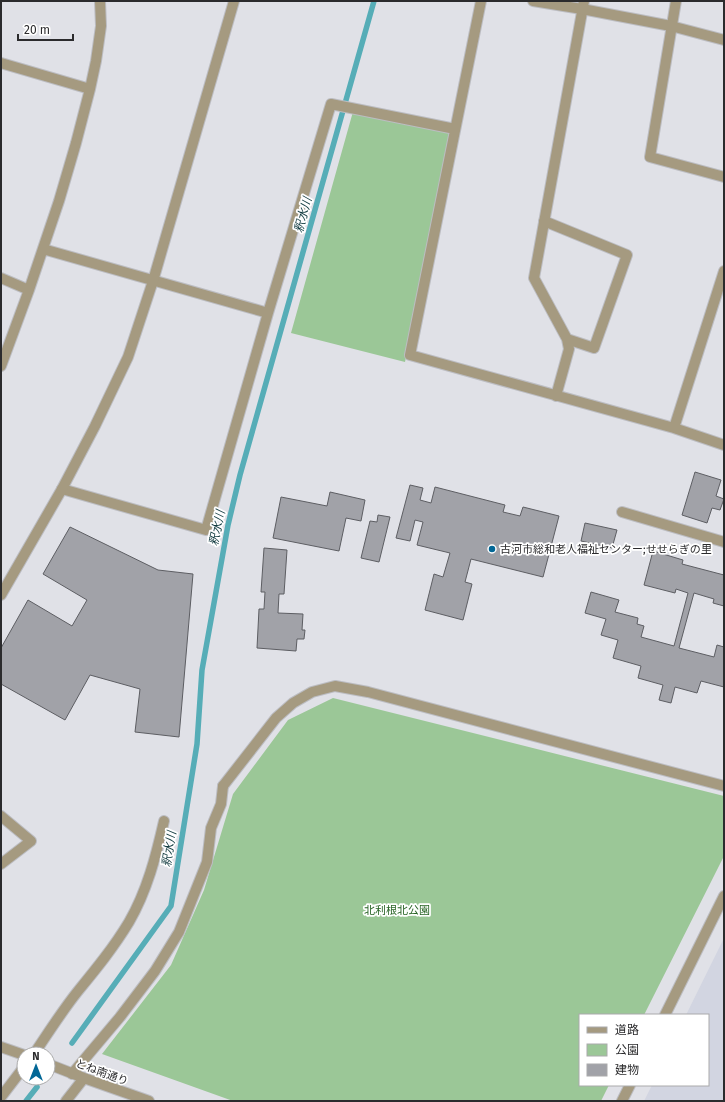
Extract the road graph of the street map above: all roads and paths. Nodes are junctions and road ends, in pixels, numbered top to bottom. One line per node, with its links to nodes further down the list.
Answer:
1 (100, 1): 10 (street)
2 (234, 1): 17 (street)
3 (480, 1): 11 (street)
4 (533, 1): 6 (street)
5 (676, 1): 7 (street)
6 (583, 5): 7 (street); 13 (street)
7 (671, 26): 8 (street); 12 (street)
8 (724, 40)
9 (1, 63): 10 (street)
10 (90, 89): 14 (street)
11 (455, 129): 19 (street); 22 (street)
12 (724, 178)
13 (544, 221): 20 (street); 20 (street)
14 (43, 249): 17 (street); 18 (street)
15 (724, 271): 23 (street)
16 (1, 278): 18 (street)
17 (153, 281): 19 (street); 25 (street)
18 (29, 290): 21 (street)
19 (268, 313): 25 (street)
20 (567, 339): 22 (street)
21 (1, 366)
22 (556, 396): 23 (street)
23 (674, 428): 24 (street)
24 (724, 445)
25 (62, 489): 28 (street)
26 (622, 512): 27 (street)
27 (724, 542)
28 (1, 595)
29 (724, 786): 39 (street)
30 (1, 816): 32 (street)
31 (164, 821): 35 (street)
32 (1, 864)
33 (724, 896): 34 (street)
34 (665, 1014)
35 (39, 1046)
36 (1, 1047): 37 (street)
37 (16, 1052)
38 (56, 1067): 39 (street, とね南通り)
39 (72, 1074): 41 (street, とね南通り)
40 (16, 1077): 43 (street)
41 (84, 1078): 44 (street); 45 (street, とね南通り)
42 (630, 1086): 46 (street)
43 (1, 1097)
44 (66, 1101)
45 (149, 1101)
46 (622, 1101)

